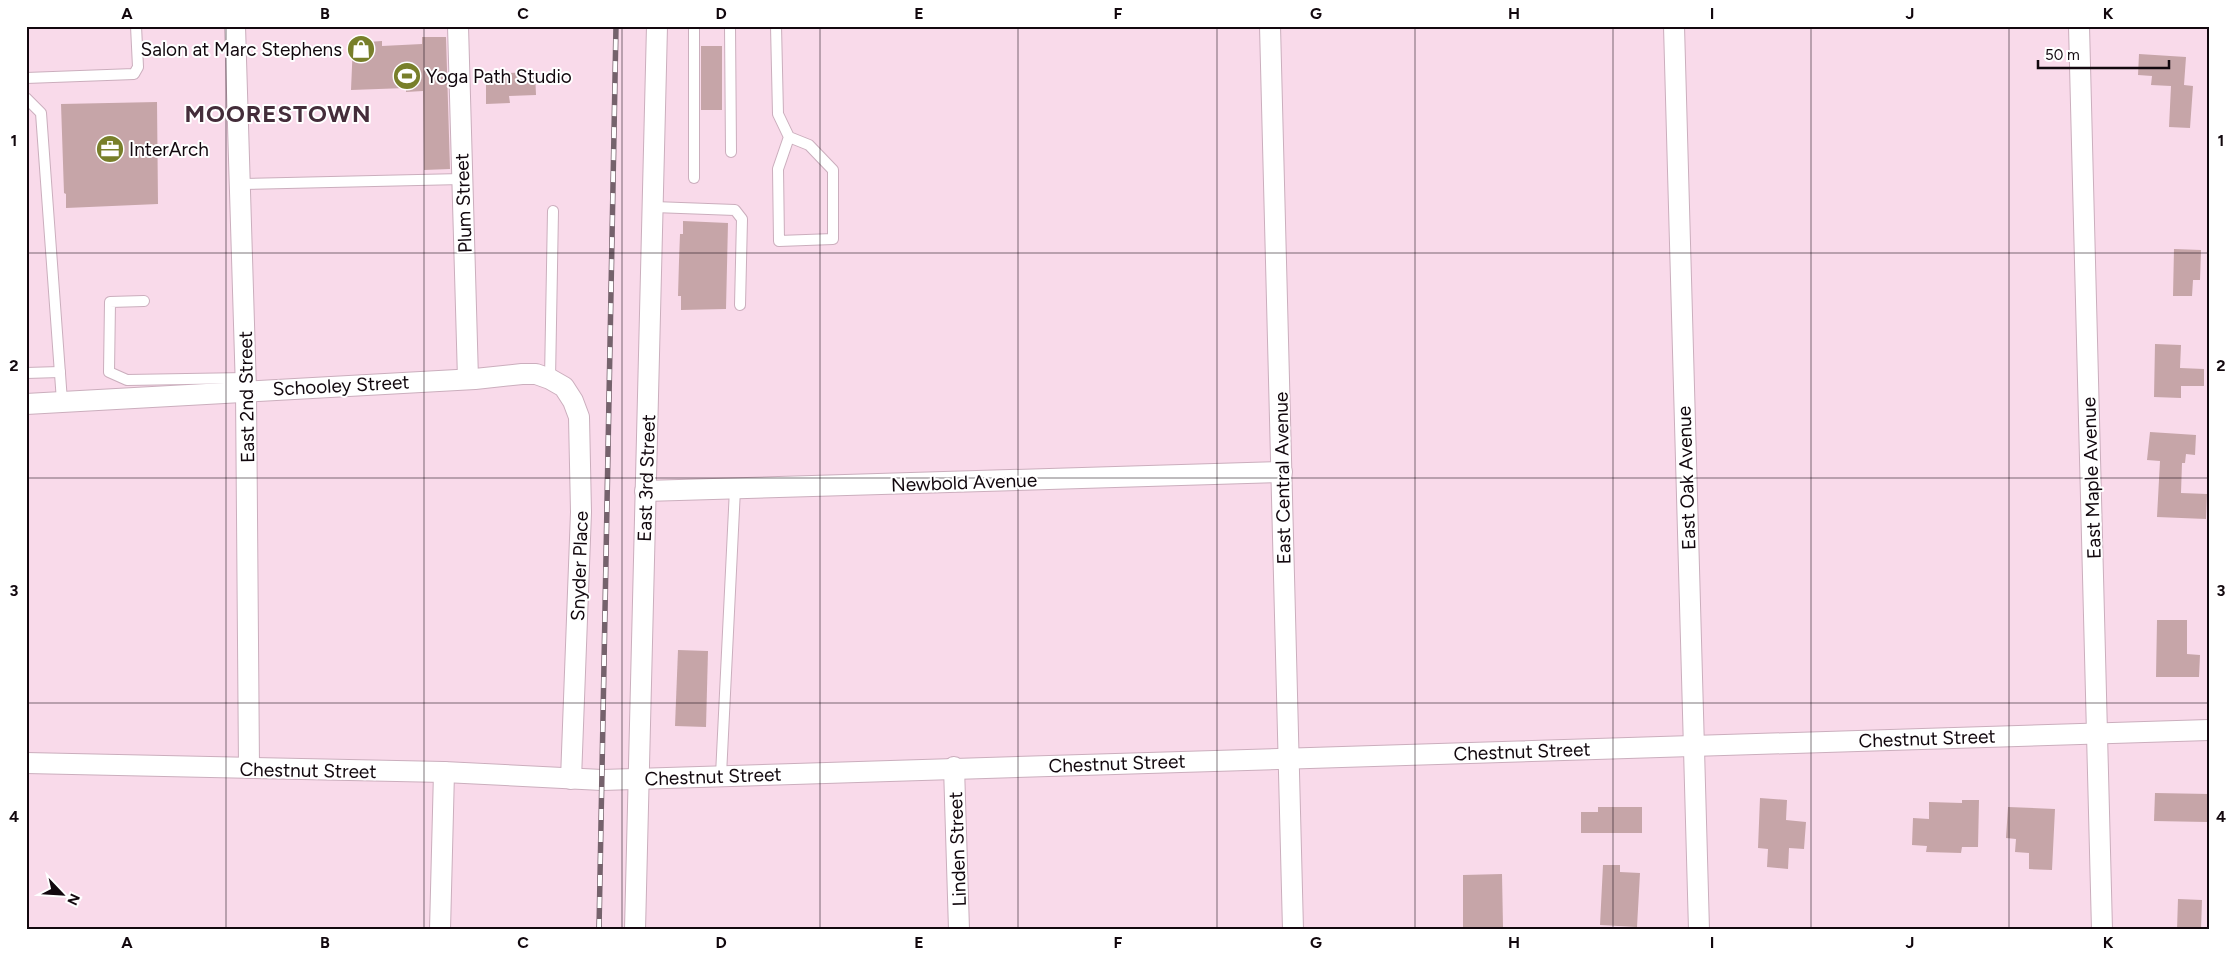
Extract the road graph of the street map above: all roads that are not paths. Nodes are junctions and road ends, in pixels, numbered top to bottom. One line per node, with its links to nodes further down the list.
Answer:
1 (136, 26): 11 (lane)
2 (234, 26): 17 (street, East 2nd Street)
3 (458, 26): 16 (street, Plum Street)
4 (657, 26): 18 (street, East 3rd Street)
5 (694, 26): 15 (lane)
6 (730, 26): 14 (lane)
7 (776, 26): 13 (lane)
8 (1270, 26): 30 (street, East Central Avenue)
9 (1674, 26): 35 (street, East Oak Avenue)
10 (2079, 26): 34 (street, East Maple Avenue)
11 (26, 78)
12 (26, 98): 22 (lane)
13 (789, 137): 13 (lane)
14 (731, 152)
15 (694, 178)
16 (462, 179): 17 (lane); 25 (street, Plum Street)
17 (240, 184): 26 (street, East 2nd Street)
18 (654, 207): 21 (lane); 32 (street, East 3rd Street)
19 (553, 211): 24 (lane)
20 (144, 301): 27 (lane)
21 (740, 304)
22 (60, 372): 23 (lane); 28 (lane)
23 (26, 373)
24 (543, 376): 25 (street, Schooley Street); 43 (street, Snyder Place)
25 (468, 379): 26 (street, Schooley Street)
26 (246, 384): 27 (street, Schooley Street); 39 (street, East 2nd Street)
27 (127, 389): 28 (street, Schooley Street)
28 (62, 402): 29 (street, Schooley Street)
29 (26, 404)
30 (1282, 472): 31 (street, Newbold Avenue); 36 (street, East Central Avenue)
31 (735, 489): 32 (street, Newbold Avenue); 41 (lane)
32 (645, 491): 42 (street, East 3rd Street)
33 (2209, 730): 34 (street, Chestnut Street)
34 (2098, 733): 35 (street, Chestnut Street); 49 (street, East Maple Avenue)
35 (1693, 746): 36 (street, Chestnut Street); 48 (street, East Oak Avenue)
36 (1289, 758): 38 (street, Chestnut Street); 47 (street, East Central Avenue)
37 (26, 763): 39 (street, Chestnut Street)
38 (954, 767): 41 (street, Chestnut Street); 46 (street, Linden Street)
39 (249, 768): 40 (street, Chestnut Street)
40 (444, 772): 43 (street, Chestnut Street); 44 (street)
41 (721, 775): 42 (street, Chestnut Street)
42 (639, 778): 43 (street, Chestnut Street); 45 (street, East 3rd Street)
43 (571, 779)
44 (440, 930)
45 (635, 930)
46 (959, 930)
47 (1293, 930)
48 (1699, 930)
49 (2102, 930)

